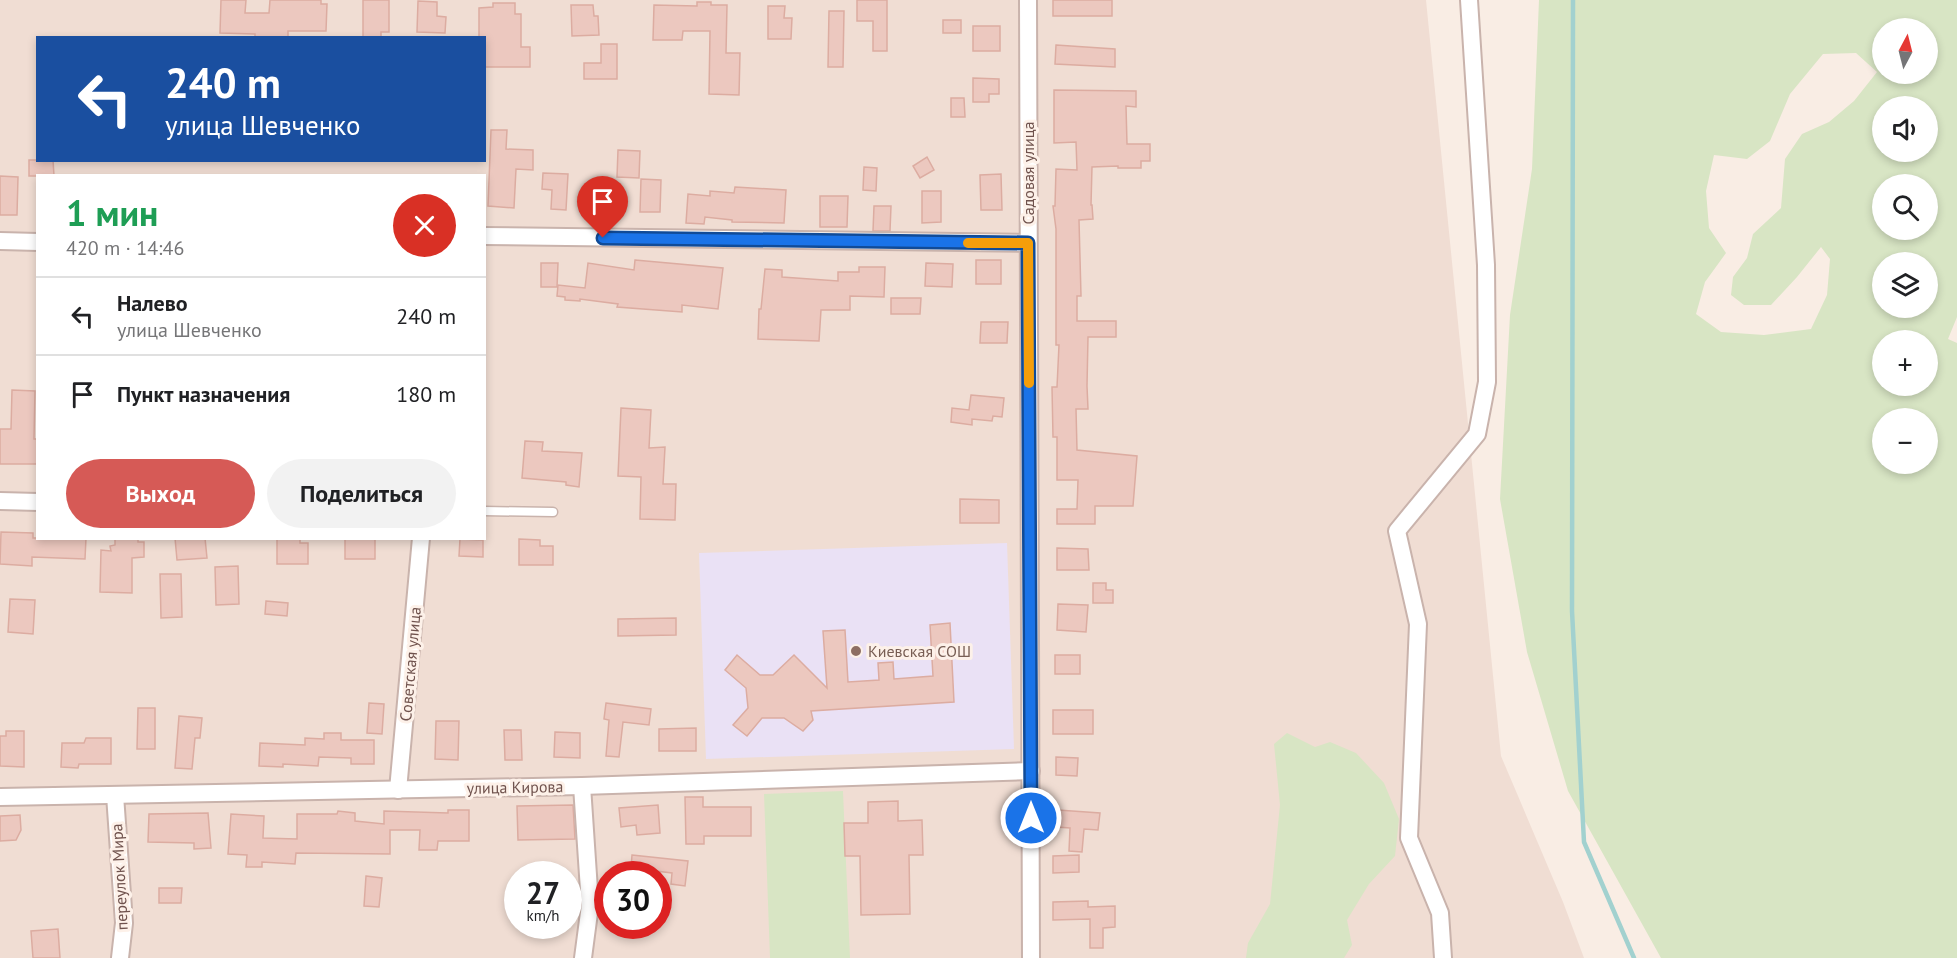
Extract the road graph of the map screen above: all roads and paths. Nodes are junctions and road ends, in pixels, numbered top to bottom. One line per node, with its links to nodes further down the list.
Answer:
1 (1028, 0): 6 (street, Садовая улица)
2 (1469, 0): 20 (street)
3 (486, 236): 6 (street)
4 (0, 241): 5 (street)
5 (36, 242)
6 (1028, 243): 12 (street, Садовая улица)
7 (0, 501): 8 (street)
8 (36, 502)
9 (486, 511): 10 (lane)
10 (553, 512)
11 (422, 540): 14 (street, Советская улица)
12 (1031, 771): 13 (street, улица Кирова); 19 (street, Садовая улица)
13 (582, 786): 14 (street, улица Кирова); 18 (street)
14 (398, 790): 15 (street, улица Кирова)
15 (115, 795): 16 (street, улица Кирова); 17 (street, переулок Мира)
16 (0, 797)
17 (120, 958)
18 (583, 958)
19 (1031, 958)
20 (1443, 958)

